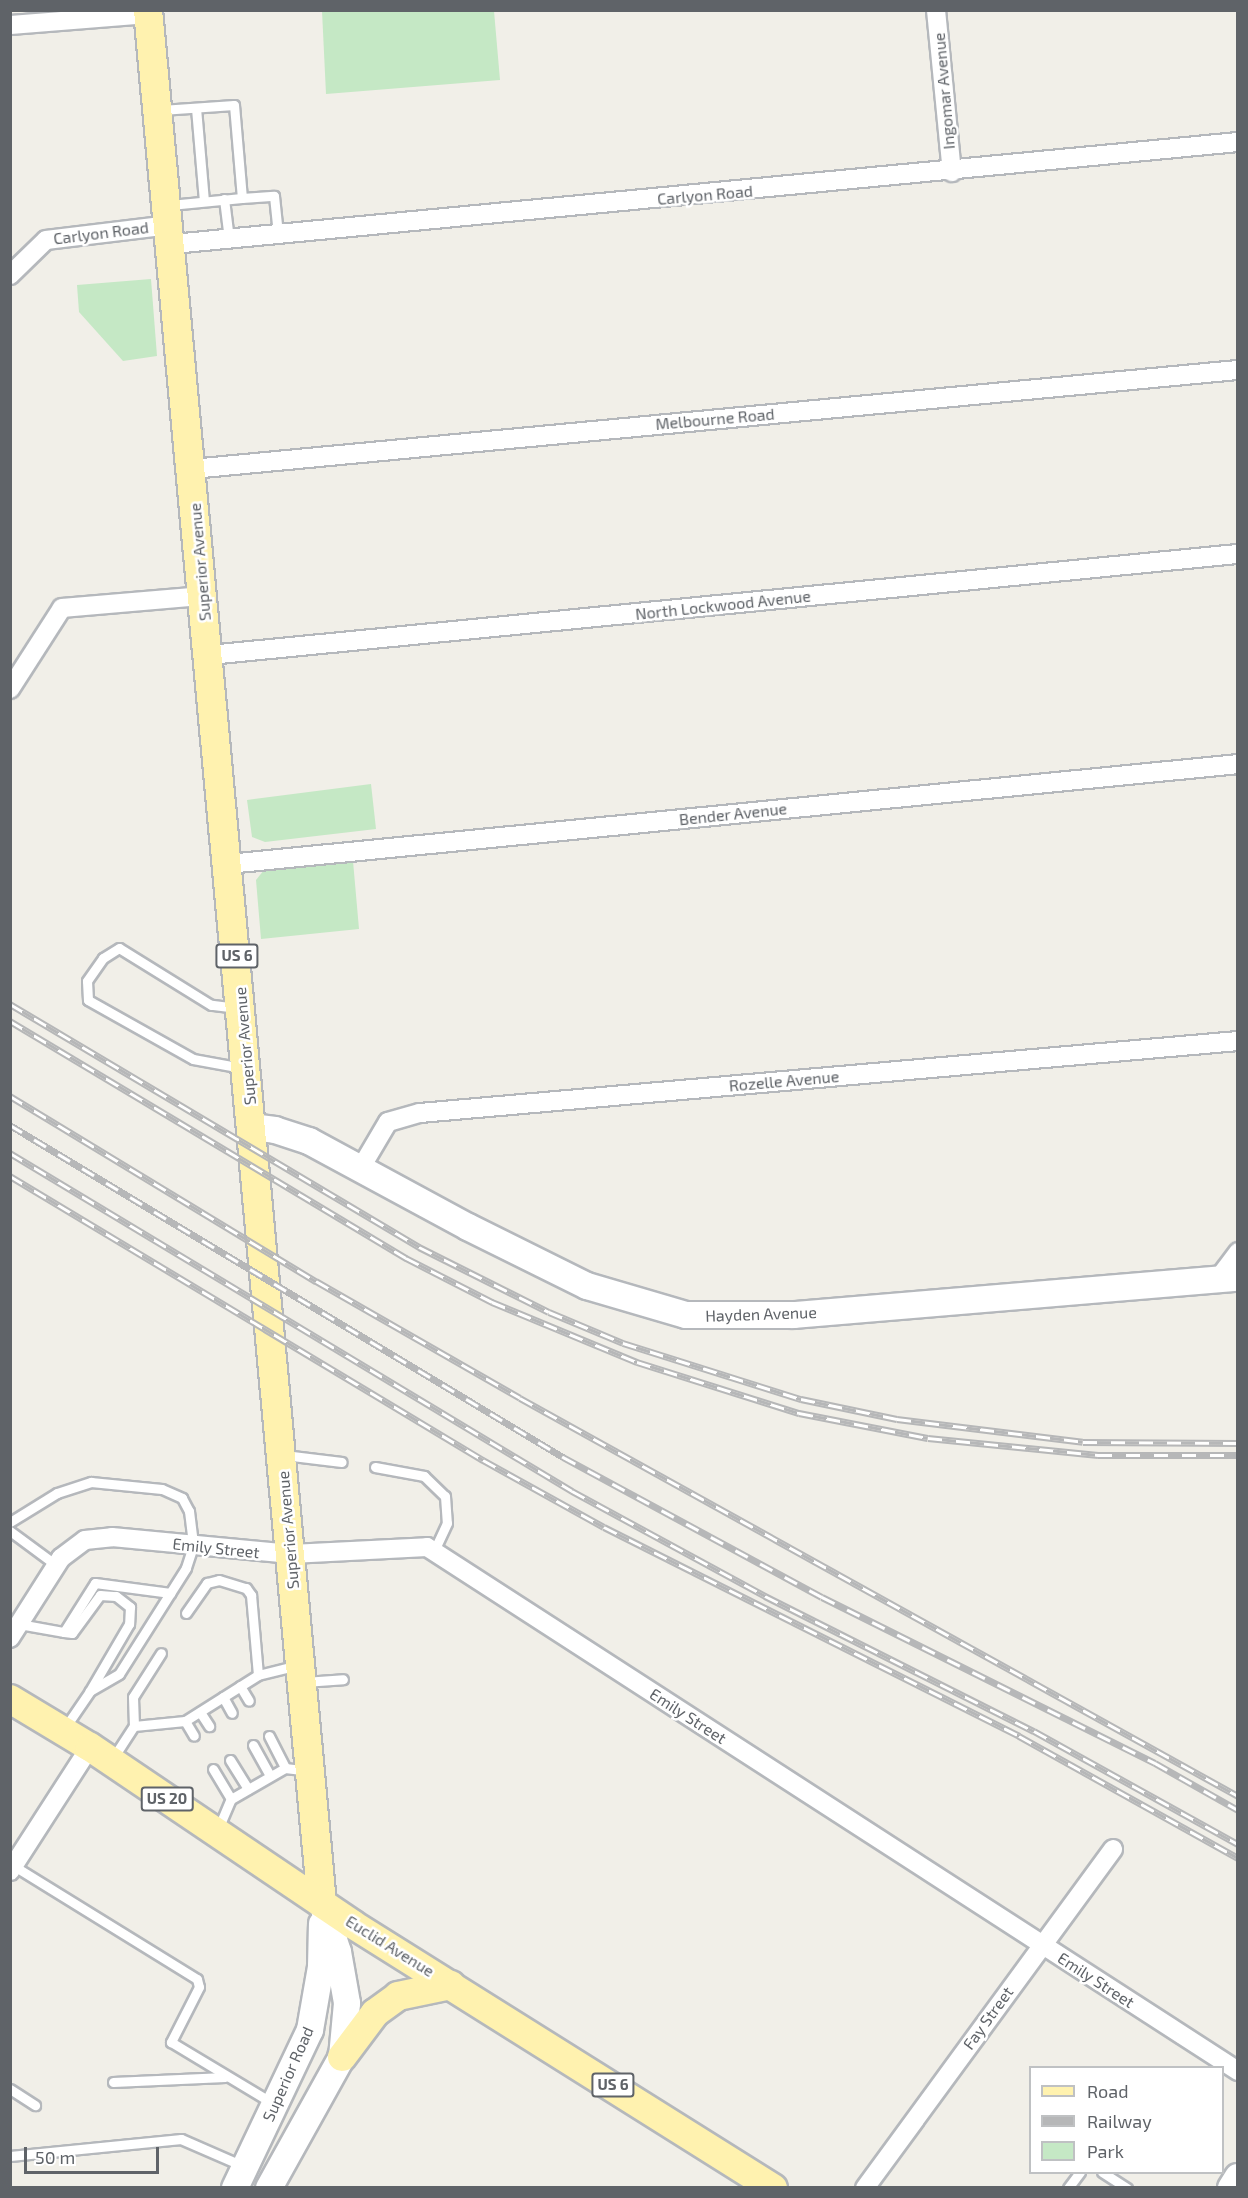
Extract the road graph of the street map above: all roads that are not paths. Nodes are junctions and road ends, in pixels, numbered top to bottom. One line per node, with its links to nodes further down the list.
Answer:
1 (936, 10): 11 (street, Ingomar Avenue)
2 (148, 12): 3 (street); 5 (main road, Superior Avenue / US 6)
3 (10, 25)
4 (196, 108): 5 (lane); 7 (lane); 12 (lane)
5 (159, 110): 15 (main road, Superior Avenue / US 6)
6 (210, 139): 7 (lane)
7 (198, 140): 9 (lane)
8 (1238, 142): 11 (street, Carlyon Road)
9 (201, 168): 10 (lane); 14 (lane)
10 (212, 168)
11 (952, 172): 16 (street, Carlyon Road)
12 (242, 198): 13 (lane); 16 (lane)
13 (225, 200): 14 (lane); 17 (lane)
14 (204, 201): 15 (lane)
15 (170, 225): 17 (street, Carlyon Road); 18 (street, Carlyon Road); 20 (main road, Superior Avenue / US 6)
16 (278, 234): 17 (street, Carlyon Road)
17 (229, 239)
18 (10, 275)
19 (1238, 369): 20 (street, Melbourne Road)
20 (192, 469): 22 (main road, Superior Avenue / US 6)
21 (1238, 554): 23 (street, North Lockwood Avenue)
22 (203, 596): 23 (main road, Superior Avenue / US 6); 24 (street)
23 (209, 656): 26 (main road, Superior Avenue / US 6)
24 (10, 688)
25 (1238, 764): 26 (street, Bender Avenue)
26 (228, 864): 27 (main road, Superior Avenue / US 6)
27 (241, 1009): 29 (main road, Superior Avenue / US 6); 29 (lane)
28 (1238, 1041): 31 (street, Rozelle Avenue)
29 (247, 1069): 30 (main road, Superior Avenue / US 6)
30 (252, 1127): 31 (street, Hayden Avenue); 34 (main road, Superior Avenue / US 6)
31 (359, 1170): 33 (street, Hayden Avenue)
32 (1238, 1252): 33 (street)
33 (1228, 1279)
34 (282, 1455): 35 (lane); 41 (main road, Superior Avenue / US 6)
35 (342, 1462)
36 (375, 1467): 40 (lane)
37 (10, 1522): 39 (lane)
38 (10, 1530): 42 (lane)
39 (193, 1546): 41 (street, Emily Street); 42 (street, Emily Street); 43 (lane)
40 (434, 1551): 41 (street, Emily Street); 76 (street, Emily Street)
41 (291, 1554): 48 (main road, Superior Avenue / US 6)
42 (56, 1565): 45 (street)
43 (170, 1593): 46 (lane); 52 (lane)
44 (186, 1613): 49 (lane)
45 (15, 1631): 46 (lane)
46 (64, 1632): 52 (lane)
47 (161, 1653): 59 (lane)
48 (301, 1673): 49 (lane); 50 (lane); 68 (main road, Superior Avenue / US 6)
49 (258, 1675): 51 (lane)
50 (343, 1679)
51 (240, 1686): 53 (lane); 55 (lane)
52 (90, 1691): 61 (lane)
53 (223, 1697): 56 (lane); 57 (lane)
54 (10, 1699): 61 (main road, Euclid Avenue / US 20)
55 (249, 1701)
56 (200, 1712): 58 (lane); 60 (lane)
57 (232, 1713)
58 (184, 1721): 59 (lane); 62 (lane)
59 (134, 1726): 65 (lane)
60 (209, 1726)
61 (63, 1731): 65 (main road, Euclid Avenue / US 20)
62 (194, 1736)
63 (269, 1736): 68 (lane)
64 (253, 1745): 69 (lane)
65 (100, 1755): 72 (main road, Euclid Avenue / US 20); 74 (street)
66 (230, 1760): 70 (lane)
67 (213, 1769): 71 (lane)
68 (297, 1770): 69 (lane); 75 (main road, Superior Avenue / US 6)
69 (270, 1776): 70 (lane)
70 (248, 1789): 71 (lane)
71 (231, 1798): 72 (lane)
72 (217, 1832): 75 (main road, Euclid Avenue / US 20)
73 (1113, 1849): 76 (street, Fay Street)
74 (12, 1868): 80 (lane)
75 (322, 1903): 77 (main road, Euclid Avenue / US 6); 78 (street, Superior Road); 84 (street, Superior Road)
76 (1041, 1944): 79 (street, Emily Street); 92 (street, Fay Street)
77 (451, 1985): 78 (main road); 91 (main road, Euclid Avenue / US 6)
78 (342, 2057): 90 (street, Superior Road)
79 (1238, 2071)
80 (225, 2077): 81 (lane); 84 (lane)
81 (113, 2082)
82 (10, 2089): 83 (lane)
83 (35, 2105)
84 (276, 2105): 88 (street, Superior Road)
85 (10, 2156): 88 (lane)
86 (1078, 2174): 93 (lane)
87 (1105, 2174): 94 (lane)
88 (240, 2177)
89 (1238, 2177): 95 (street)
90 (269, 2187)
91 (773, 2187)
92 (865, 2187)
93 (1068, 2187)
94 (1127, 2187)
95 (1231, 2187)

